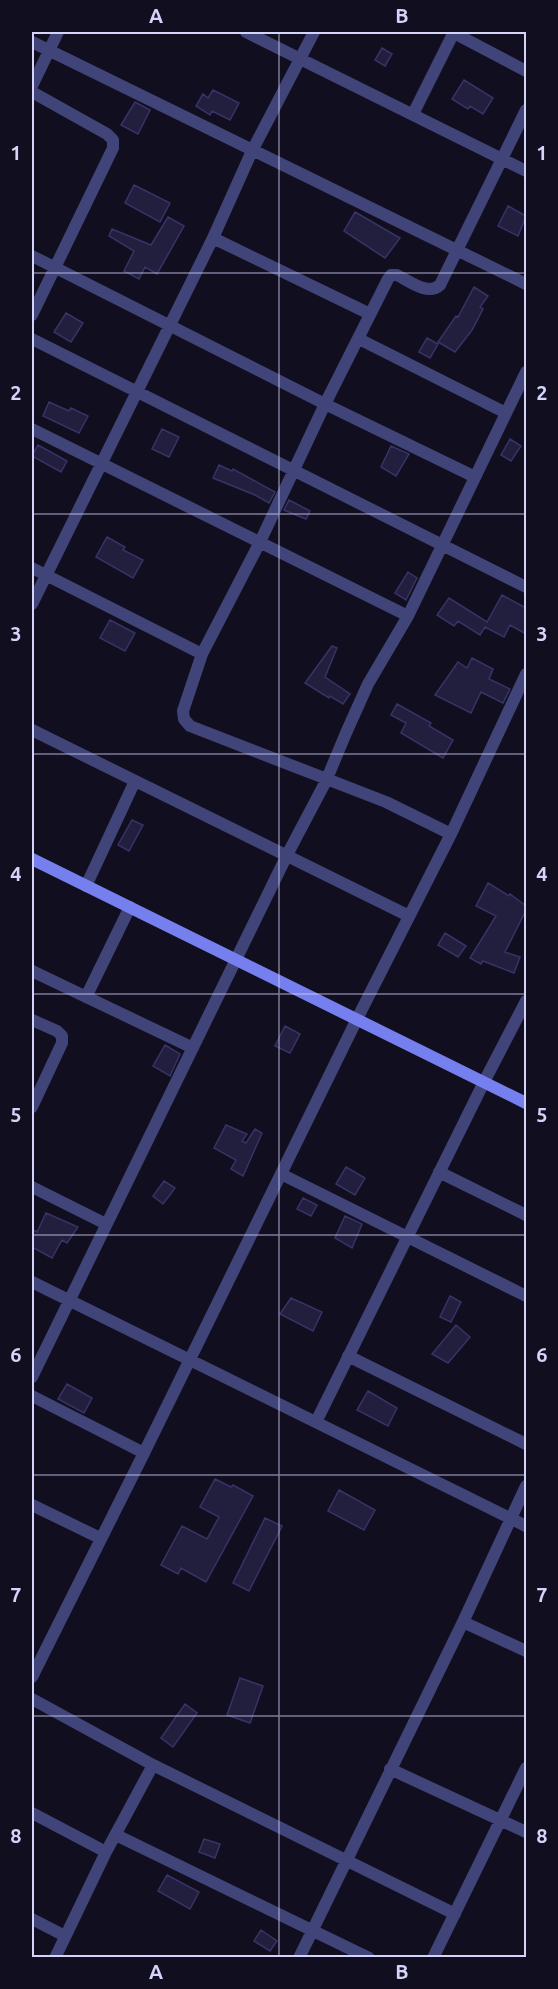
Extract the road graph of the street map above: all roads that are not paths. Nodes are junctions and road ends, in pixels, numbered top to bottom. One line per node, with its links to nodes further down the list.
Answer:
1 (58, 32): 6 (street)
2 (246, 32): 7 (street)
3 (314, 32): 7 (street)
4 (453, 32): 8 (street); 12 (street)
5 (32, 42): 6 (street)
6 (49, 49): 9 (street); 13 (street)
7 (301, 59): 12 (street); 13 (street)
8 (526, 71)
9 (32, 86)
10 (32, 92): 19 (street)
11 (526, 110): 14 (street)
12 (413, 114): 14 (street)
13 (252, 151): 16 (street); 17 (street)
14 (503, 159): 15 (street); 17 (street)
15 (526, 171)
16 (213, 238): 21 (street); 23 (street)
17 (457, 250): 20 (street); 21 (street)
18 (32, 256): 19 (street)
19 (54, 267): 22 (street); 23 (street)
20 (526, 285)
21 (370, 314): 25 (street)
22 (32, 315)
23 (170, 326): 27 (street); 29 (street)
24 (32, 339): 27 (street)
25 (359, 339): 29 (street); 30 (street)
26 (526, 372): 28 (street)
27 (136, 391): 32 (street); 33 (street)
28 (521, 396): 30 (street)
29 (325, 404): 33 (street); 34 (street)
30 (506, 413): 34 (street)
31 (32, 429): 32 (street)
32 (102, 464): 35 (street); 38 (street)
33 (294, 470): 35 (street); 36 (street)
34 (475, 477): 36 (street)
35 (260, 542): 41 (street); 42 (street)
36 (442, 544): 39 (street); 41 (street)
37 (32, 568): 38 (street)
38 (46, 575): 40 (street); 42 (street)
39 (526, 587)
40 (32, 604)
41 (408, 616): 46 (street)
42 (202, 654): 46 (street)
43 (526, 674): 47 (street)
44 (32, 730): 45 (street)
45 (135, 781): 48 (street); 50 (street)
46 (326, 781): 47 (street); 48 (street)
47 (451, 834): 52 (street)
48 (287, 855): 52 (street); 53 (street)
49 (32, 859): 50 (street)
50 (86, 886): 51 (street)
51 (130, 908): 53 (street); 55 (street)
52 (409, 916): 57 (street)
53 (237, 960): 57 (street); 59 (street)
54 (32, 971): 55 (street)
55 (86, 997): 59 (street)
56 (526, 1001): 60 (street)
57 (357, 1019): 60 (street); 64 (street)
58 (32, 1020): 62 (street)
59 (193, 1048): 67 (street)
60 (484, 1082): 61 (street); 63 (street)
61 (526, 1103)
62 (32, 1105)
63 (439, 1172): 66 (street); 68 (street)
64 (281, 1174): 68 (street); 73 (street)
65 (32, 1187): 67 (street)
66 (526, 1215)
67 (106, 1224): 71 (street)
68 (408, 1237): 70 (street); 72 (street)
69 (32, 1282): 71 (street)
70 (526, 1296)
71 (69, 1301): 73 (street); 74 (street)
72 (348, 1356): 76 (street); 77 (street)
73 (189, 1360): 76 (street); 78 (street)
74 (32, 1377)
75 (32, 1396): 78 (street)
76 (316, 1422): 81 (street)
77 (526, 1444)
78 (144, 1453): 83 (street)
79 (526, 1486): 81 (street)
80 (32, 1505): 83 (street)
81 (511, 1518): 82 (street); 84 (street)
82 (526, 1526)
83 (100, 1538): 86 (street)
84 (463, 1622): 85 (street); 90 (street)
85 (526, 1652)
86 (32, 1677)
87 (32, 1699): 88 (street)
88 (153, 1765): 94 (street); 96 (street)
89 (526, 1768): 92 (street)
90 (390, 1769): 92 (street); 96 (street)
91 (32, 1813): 95 (street)
92 (502, 1820): 93 (street); 97 (street)
93 (526, 1832)
94 (116, 1835): 95 (street); 99 (street)
95 (106, 1852): 100 (street)
96 (347, 1861): 97 (street); 99 (street)
97 (455, 1914): 104 (street)
98 (32, 1919): 100 (street)
99 (313, 1931): 102 (street); 103 (street)
100 (65, 1936): 101 (street)
101 (55, 1958)
102 (299, 1958)
103 (369, 1958)
104 (433, 1958)

